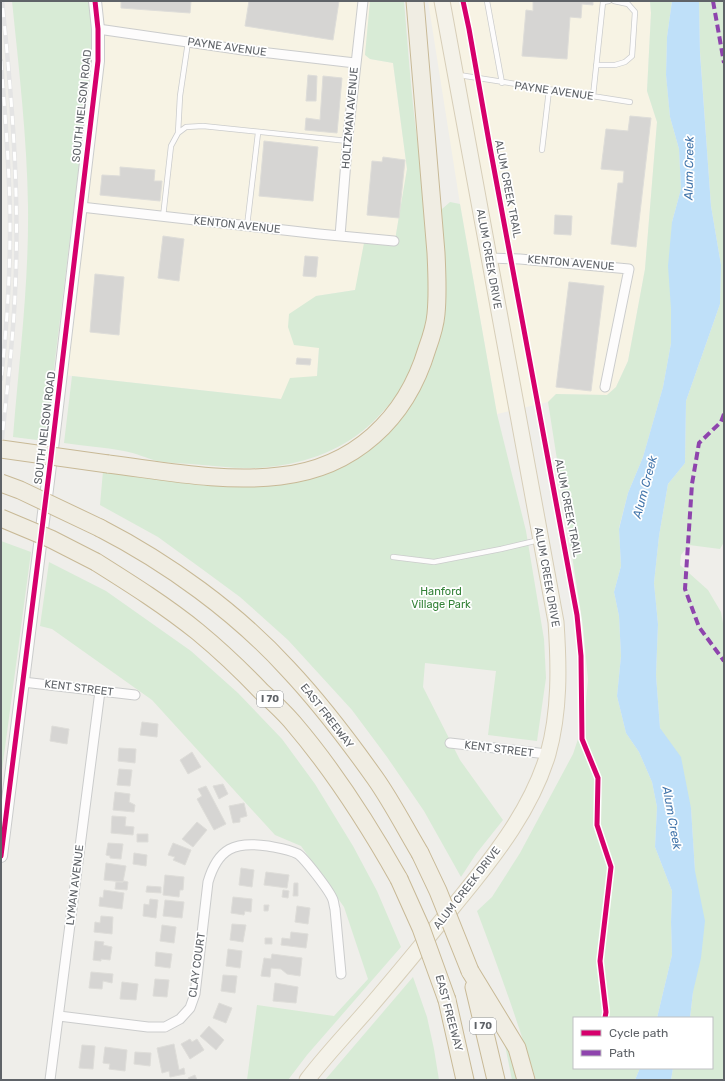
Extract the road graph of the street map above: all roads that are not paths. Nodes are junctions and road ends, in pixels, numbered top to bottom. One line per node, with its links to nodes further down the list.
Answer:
1 (95, 1): 8 (street, SOUTH NELSON ROAD)
2 (363, 1): 10 (street, HOLTZMAN AVENUE)
3 (415, 1): 28 (highway, bridge)
4 (442, 1): 12 (main road, ALUM CREEK DRIVE)
5 (488, 1): 13 (lane)
6 (610, 1): 11 (lane)
7 (614, 1): 11 (lane)
8 (98, 29): 9 (street, PAYNE AVENUE); 21 (street, SOUTH NELSON ROAD)
9 (188, 42): 10 (street, PAYNE AVENUE); 17 (lane)
10 (355, 63): 19 (street, HOLTZMAN AVENUE)
11 (596, 65): 15 (lane)
12 (455, 75): 13 (lane, PAYNE AVENUE); 26 (main road, ALUM CREEK DRIVE)
13 (502, 83): 14 (lane, PAYNE AVENUE)
14 (549, 90): 15 (lane, PAYNE AVENUE); 20 (lane)
15 (592, 96): 16 (lane, PAYNE AVENUE)
16 (630, 102)
17 (178, 133): 18 (lane); 22 (lane)
18 (258, 133): 19 (lane); 23 (lane)
19 (348, 141): 24 (street, HOLTZMAN AVENUE)
20 (542, 150)
21 (81, 207): 22 (street, KENTON AVENUE); 33 (street, SOUTH NELSON ROAD)
22 (163, 217): 23 (street, KENTON AVENUE)
23 (247, 226): 24 (street, KENTON AVENUE)
24 (340, 236): 25 (street, KENTON AVENUE)
25 (394, 241)
26 (489, 258): 27 (street, KENTON AVENUE); 31 (main road, ALUM CREEK DRIVE)
27 (605, 387)
28 (1, 449)
29 (1, 483): 39 (highway, EAST FREEWAY / I 70, bridge)
30 (1, 518): 42 (highway, EAST FREEWAY / I 70, bridge)
31 (541, 539): 32 (lane); 37 (main road, ALUM CREEK DRIVE)
32 (393, 557)
33 (23, 682): 34 (street, KENT STREET); 38 (street, SOUTH NELSON ROAD)
34 (100, 691): 35 (street, KENT STREET); 41 (street, LYMAN AVENUE)
35 (134, 695)
36 (450, 743): 37 (street, KENT STREET)
37 (547, 754): 44 (main road, ALUM CREEK DRIVE)
38 (1, 856)
39 (470, 972): 47 (highway, EAST FREEWAY / I 70); 48 (highway)
40 (341, 974): 41 (street, CLAY COURT)
41 (59, 1016): 43 (street, LYMAN AVENUE)
42 (459, 1049): 45 (highway); 46 (highway, EAST FREEWAY / I 70)
43 (50, 1080)
44 (307, 1080)
45 (453, 1080)
46 (465, 1080)
47 (496, 1080)
48 (526, 1080)

